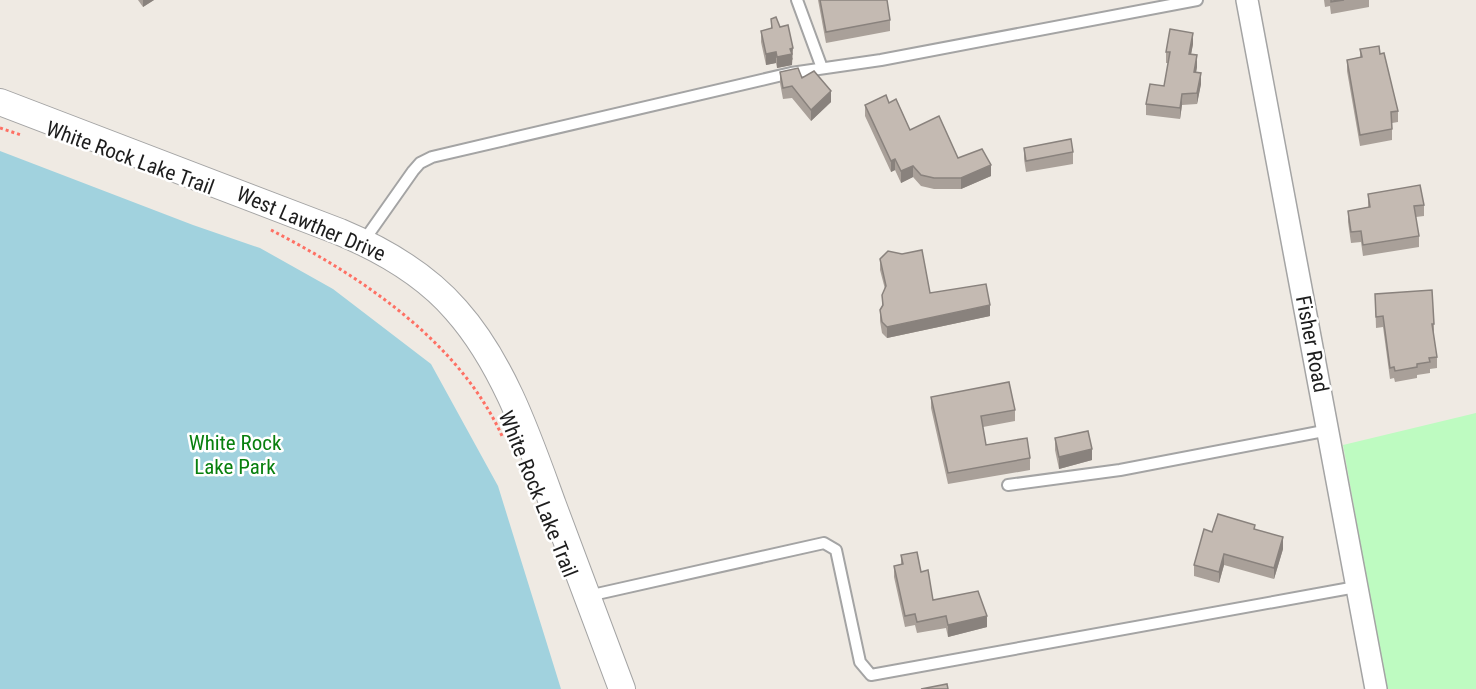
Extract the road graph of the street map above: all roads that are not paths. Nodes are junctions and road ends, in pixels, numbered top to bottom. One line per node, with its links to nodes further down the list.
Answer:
1 (797, 0): 4 (lane)
2 (1197, 0): 4 (lane)
3 (1247, 0): 7 (street, Fisher Road)
4 (822, 68): 6 (lane)
5 (0, 102): 6 (street, West Lawther Drive)
6 (363, 242): 10 (street, West Lawther Drive)
7 (1329, 430): 8 (lane); 9 (street, Fisher Road)
8 (1008, 485)
9 (1356, 587): 10 (lane); 12 (street, Fisher Road)
10 (588, 596): 11 (street, West Lawther Drive)
11 (622, 689)
12 (1376, 689)

